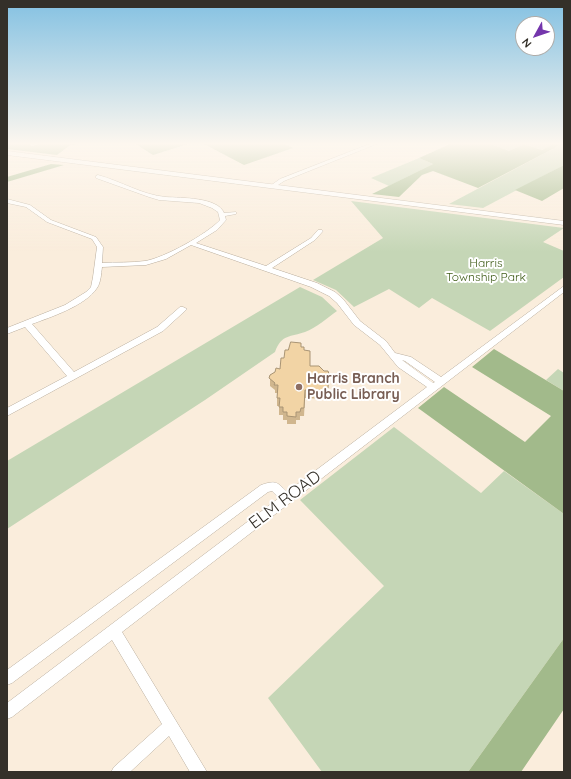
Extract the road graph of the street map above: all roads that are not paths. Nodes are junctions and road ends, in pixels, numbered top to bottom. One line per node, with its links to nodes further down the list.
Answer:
1 (106, 179): 7 (street)
2 (219, 179): 4 (main road)
3 (284, 179): 4 (street)
4 (273, 186): 8 (main road)
5 (7, 202): 11 (street)
6 (234, 213): 7 (street)
7 (223, 215): 10 (street)
8 (564, 223)
9 (320, 231): 12 (street)
10 (191, 243): 11 (street); 12 (street)
11 (98, 265): 15 (street)
12 (266, 269): 18 (street)
13 (564, 288): 18 (street, ELM ROAD)
14 (183, 309): 17 (street)
15 (26, 323): 16 (street); 17 (street)
16 (7, 331)
17 (73, 377): 19 (street)
18 (436, 384): 20 (street, ELM ROAD)
19 (7, 412)
20 (287, 499): 21 (street, ELM ROAD); 22 (street)
21 (114, 631): 23 (street, ELM ROAD); 24 (street)
22 (7, 678)
23 (7, 712)
24 (171, 725): 25 (street); 26 (street)
25 (119, 772)
26 (199, 772)

